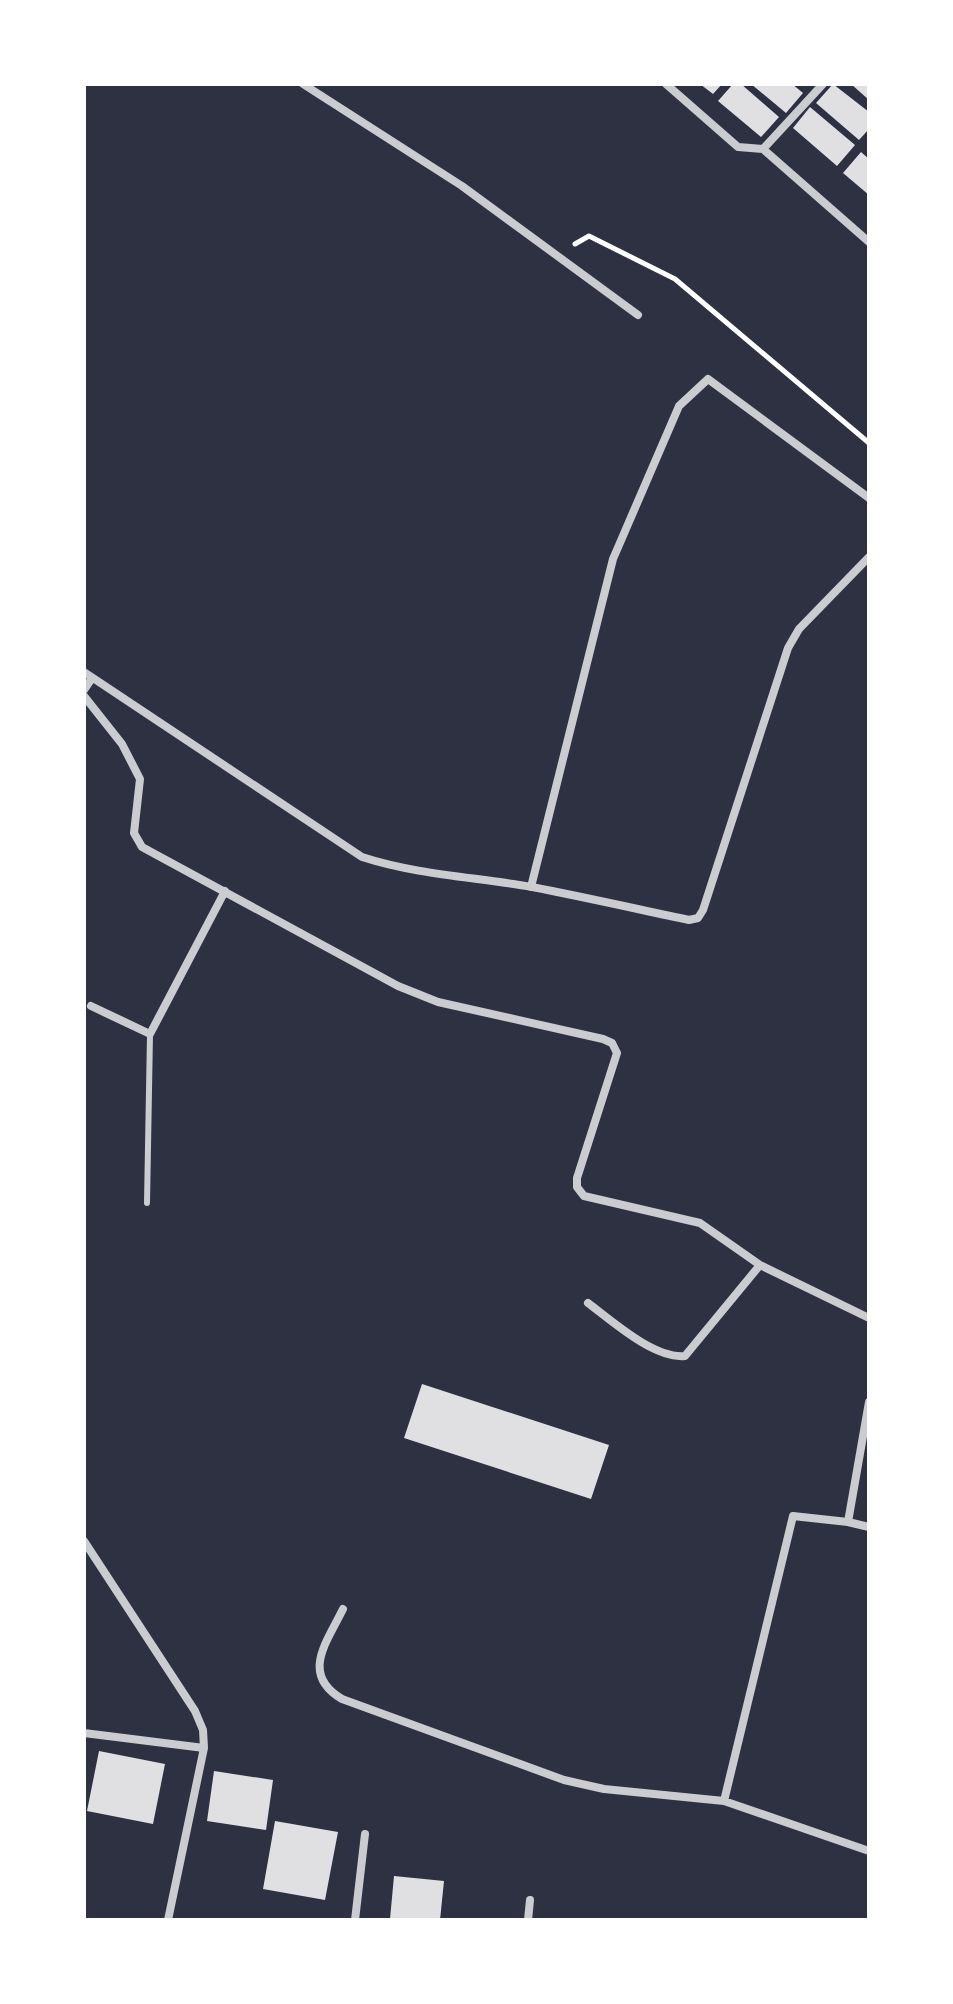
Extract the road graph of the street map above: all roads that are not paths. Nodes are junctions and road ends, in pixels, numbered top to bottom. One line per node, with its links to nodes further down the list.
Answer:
1 (303, 84): 6 (street)
2 (666, 84): 4 (street)
3 (823, 84): 4 (street)
4 (763, 149): 5 (street)
5 (869, 240)
6 (638, 315)
7 (869, 498): 12 (street)
8 (869, 557): 12 (street)
9 (88, 675): 10 (street); 12 (street)
10 (84, 690)
11 (84, 696): 13 (street)
12 (531, 887)
13 (225, 891): 15 (street); 17 (street)
14 (91, 1006): 15 (street)
15 (150, 1034): 16 (lane)
16 (147, 1203)
17 (760, 1265): 18 (street); 19 (street)
18 (588, 1303)
19 (869, 1318)
20 (869, 1402): 21 (street)
21 (848, 1522): 22 (street); 28 (street)
22 (869, 1527)
23 (84, 1541): 24 (street)
24 (88, 1555): 27 (street)
25 (343, 1609): 28 (street)
26 (84, 1733): 27 (street)
27 (204, 1748): 32 (street)
28 (724, 1801): 30 (street)
29 (365, 1834): 33 (street)
30 (869, 1851)
31 (530, 1900): 34 (street)
32 (168, 1920)
33 (355, 1920)
34 (528, 1920)

